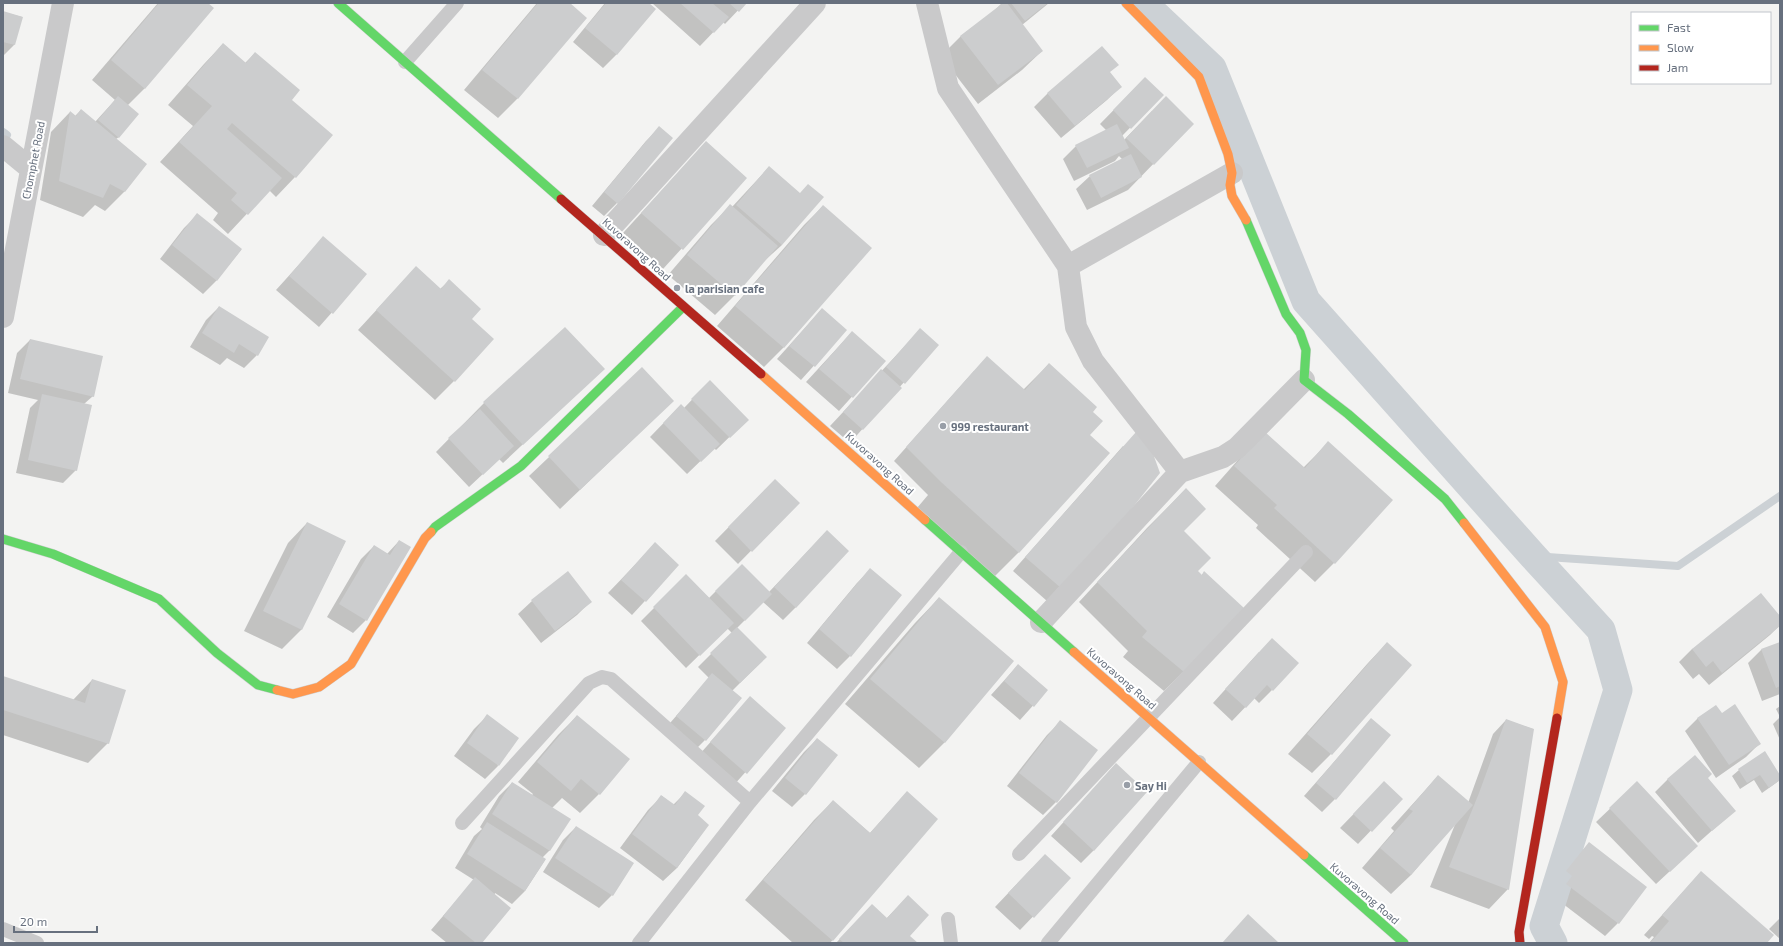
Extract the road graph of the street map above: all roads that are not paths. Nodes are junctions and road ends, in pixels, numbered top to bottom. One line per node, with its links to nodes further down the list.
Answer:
1 (63, 3): 9 (street, Chomphet Road)
2 (338, 3): 7 (street, Kuvoravong Road)
3 (457, 3): 7 (lane)
4 (815, 3): 11 (street)
5 (927, 3): 12 (street)
6 (1126, 3): 10 (street)
7 (405, 62): 11 (street, Kuvoravong Road)
8 (3, 146): 9 (street)
9 (31, 169): 14 (street, Chomphet Road)
10 (1232, 173): 12 (street); 15 (street)
11 (604, 235): 13 (street, Kuvoravong Road)
12 (1068, 266): 16 (street)
13 (683, 306): 17 (street); 18 (street, Kuvoravong Road)
14 (3, 318)
15 (1304, 380): 16 (street); 33 (street)
16 (1180, 472): 20 (street)
17 (3, 539)
18 (961, 552): 20 (street, Kuvoravong Road); 23 (lane)
19 (1306, 552): 21 (lane)
20 (1041, 622): 21 (street, Kuvoravong Road)
21 (1149, 717): 22 (street, Kuvoravong Road); 25 (lane)
22 (1199, 762): 31 (lane); 32 (street, Kuvoravong Road)
23 (750, 802): 24 (lane); 29 (lane)
24 (462, 823)
25 (1019, 854)
26 (948, 919): 30 (lane)
27 (3, 929): 28 (lane)
28 (37, 943)
29 (639, 943)
30 (951, 943)
31 (1048, 943)
32 (1404, 943)
33 (1520, 943)

